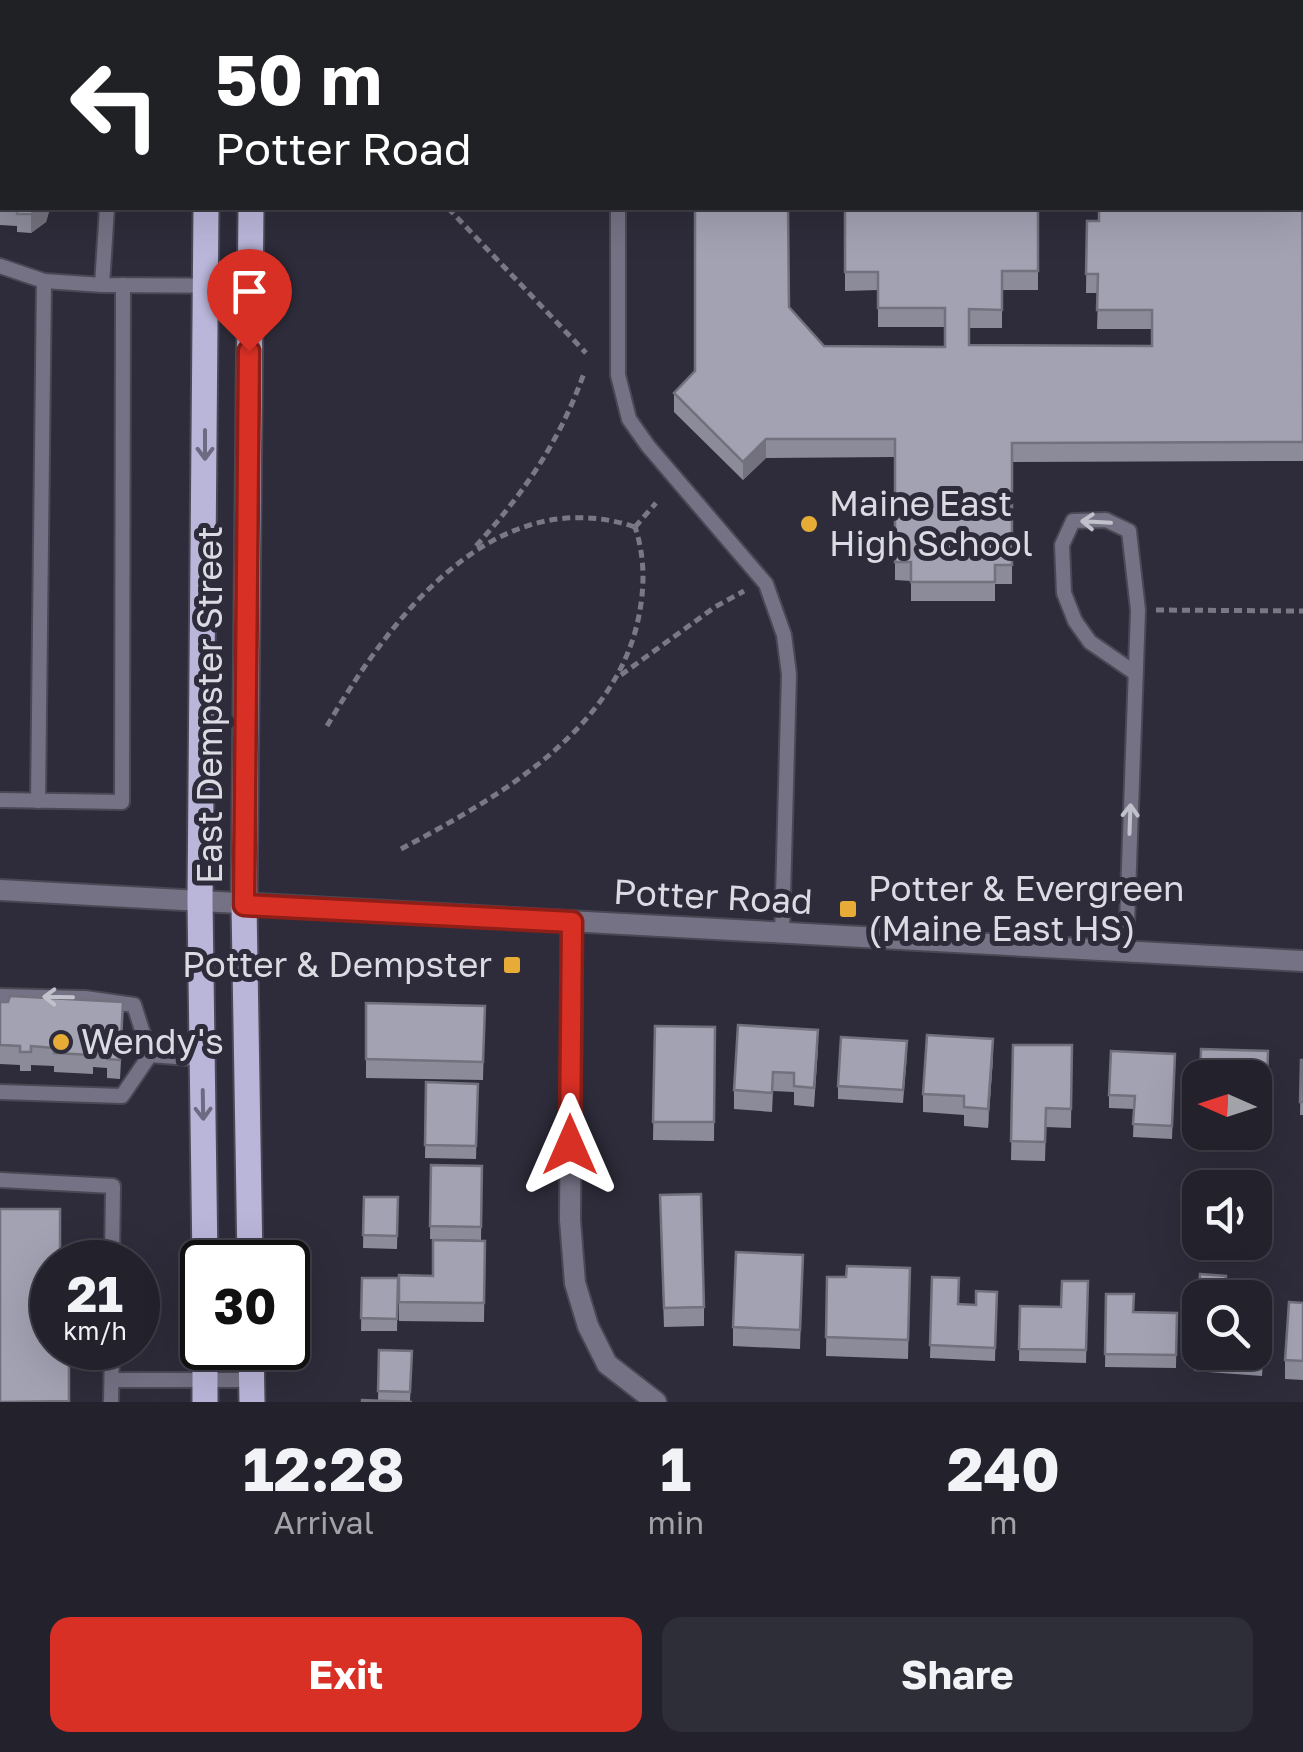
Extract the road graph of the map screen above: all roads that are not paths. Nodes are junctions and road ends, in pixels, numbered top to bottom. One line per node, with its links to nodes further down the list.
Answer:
1 (107, 210): 7 (lane)
2 (206, 210): 9 (main road, East Dempster Street)
3 (251, 210): 10 (main road, East Dempster Street)
4 (618, 210): 18 (lane)
5 (0, 266): 6 (lane)
6 (44, 281): 7 (lane); 13 (lane)
7 (102, 285): 8 (lane)
8 (123, 285): 9 (lane); 13 (lane)
9 (206, 286): 10 (lane); 15 (main road, East Dempster Street, one-way to 15)
10 (250, 286): 16 (main road, East Dempster Street)
11 (1135, 674): 11 (lane, one-way to 11); 19 (lane, one-way to 11)
12 (0, 800): 13 (lane)
13 (38, 801)
14 (0, 890): 15 (street, Potter Road)
15 (200, 902): 16 (street, Potter Road); 23 (main road, East Dempster Street)
16 (244, 905): 17 (street, Potter Road); 28 (main road, East Dempster Street)
17 (572, 922): 18 (street, Potter Road); 34 (street)
18 (782, 933): 19 (street, Potter Road)
19 (1126, 952): 20 (street, Potter Road)
20 (1303, 961)
21 (0, 996): 22 (lane, one-way to 21)
22 (150, 1055): 23 (lane); 24 (lane)
23 (202, 1059): 27 (main road, East Dempster Street, one-way to 27)
24 (0, 1092)
25 (0, 1180): 26 (lane)
26 (112, 1240)
27 (204, 1240)
28 (250, 1240)
29 (112, 1370): 30 (lane)
30 (112, 1380): 31 (lane); 33 (lane)
31 (205, 1390): 32 (lane)
32 (252, 1391)
33 (112, 1402)
34 (656, 1402)

